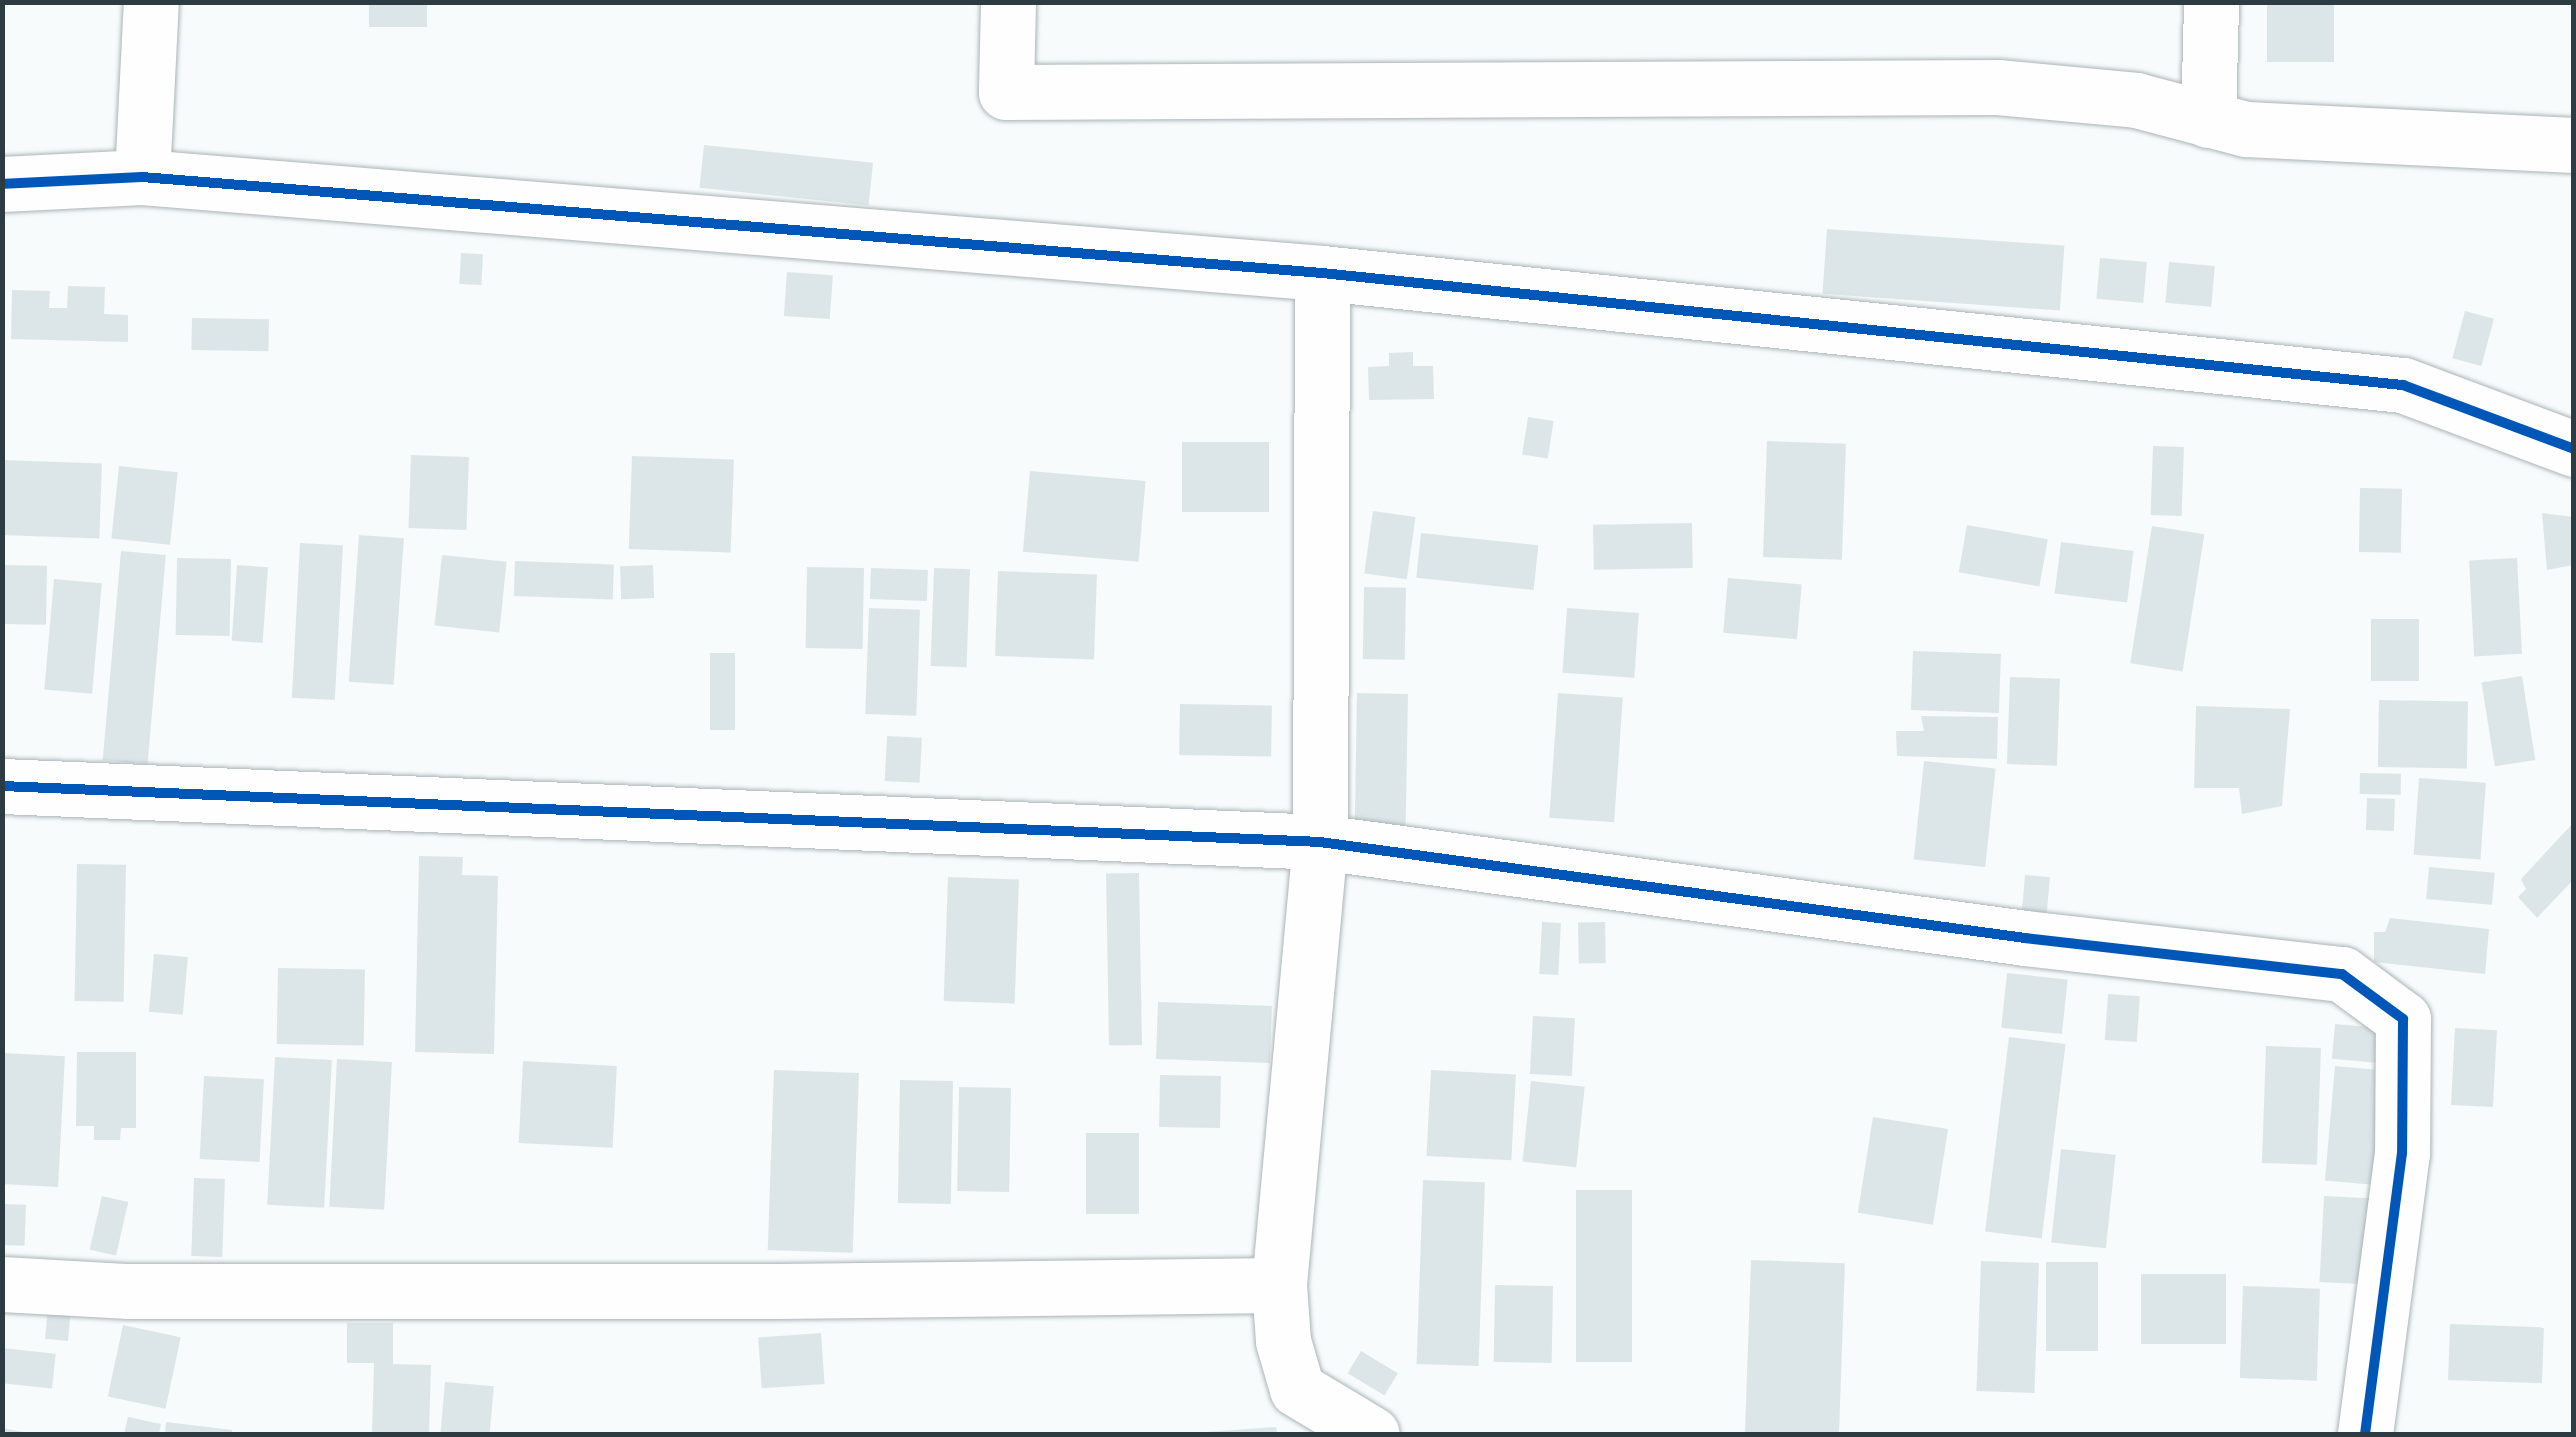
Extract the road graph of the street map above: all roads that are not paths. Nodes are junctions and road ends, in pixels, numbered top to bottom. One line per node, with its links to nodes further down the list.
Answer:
1 (151, 2): 6 (street)
2 (1008, 2): 4 (street)
3 (2211, 2): 4 (street)
4 (2208, 120): 5 (street)
5 (2574, 145)
6 (142, 177): 7 (street); 8 (street)
7 (2, 184)
8 (1322, 273): 9 (street); 11 (street)
9 (2574, 449)
10 (2, 786): 11 (street)
11 (1320, 842): 13 (street); 16 (street)
12 (2, 1284): 13 (street)
13 (1279, 1285): 14 (street)
14 (1298, 1412): 15 (street)
15 (1372, 1434)
16 (2364, 1434)

